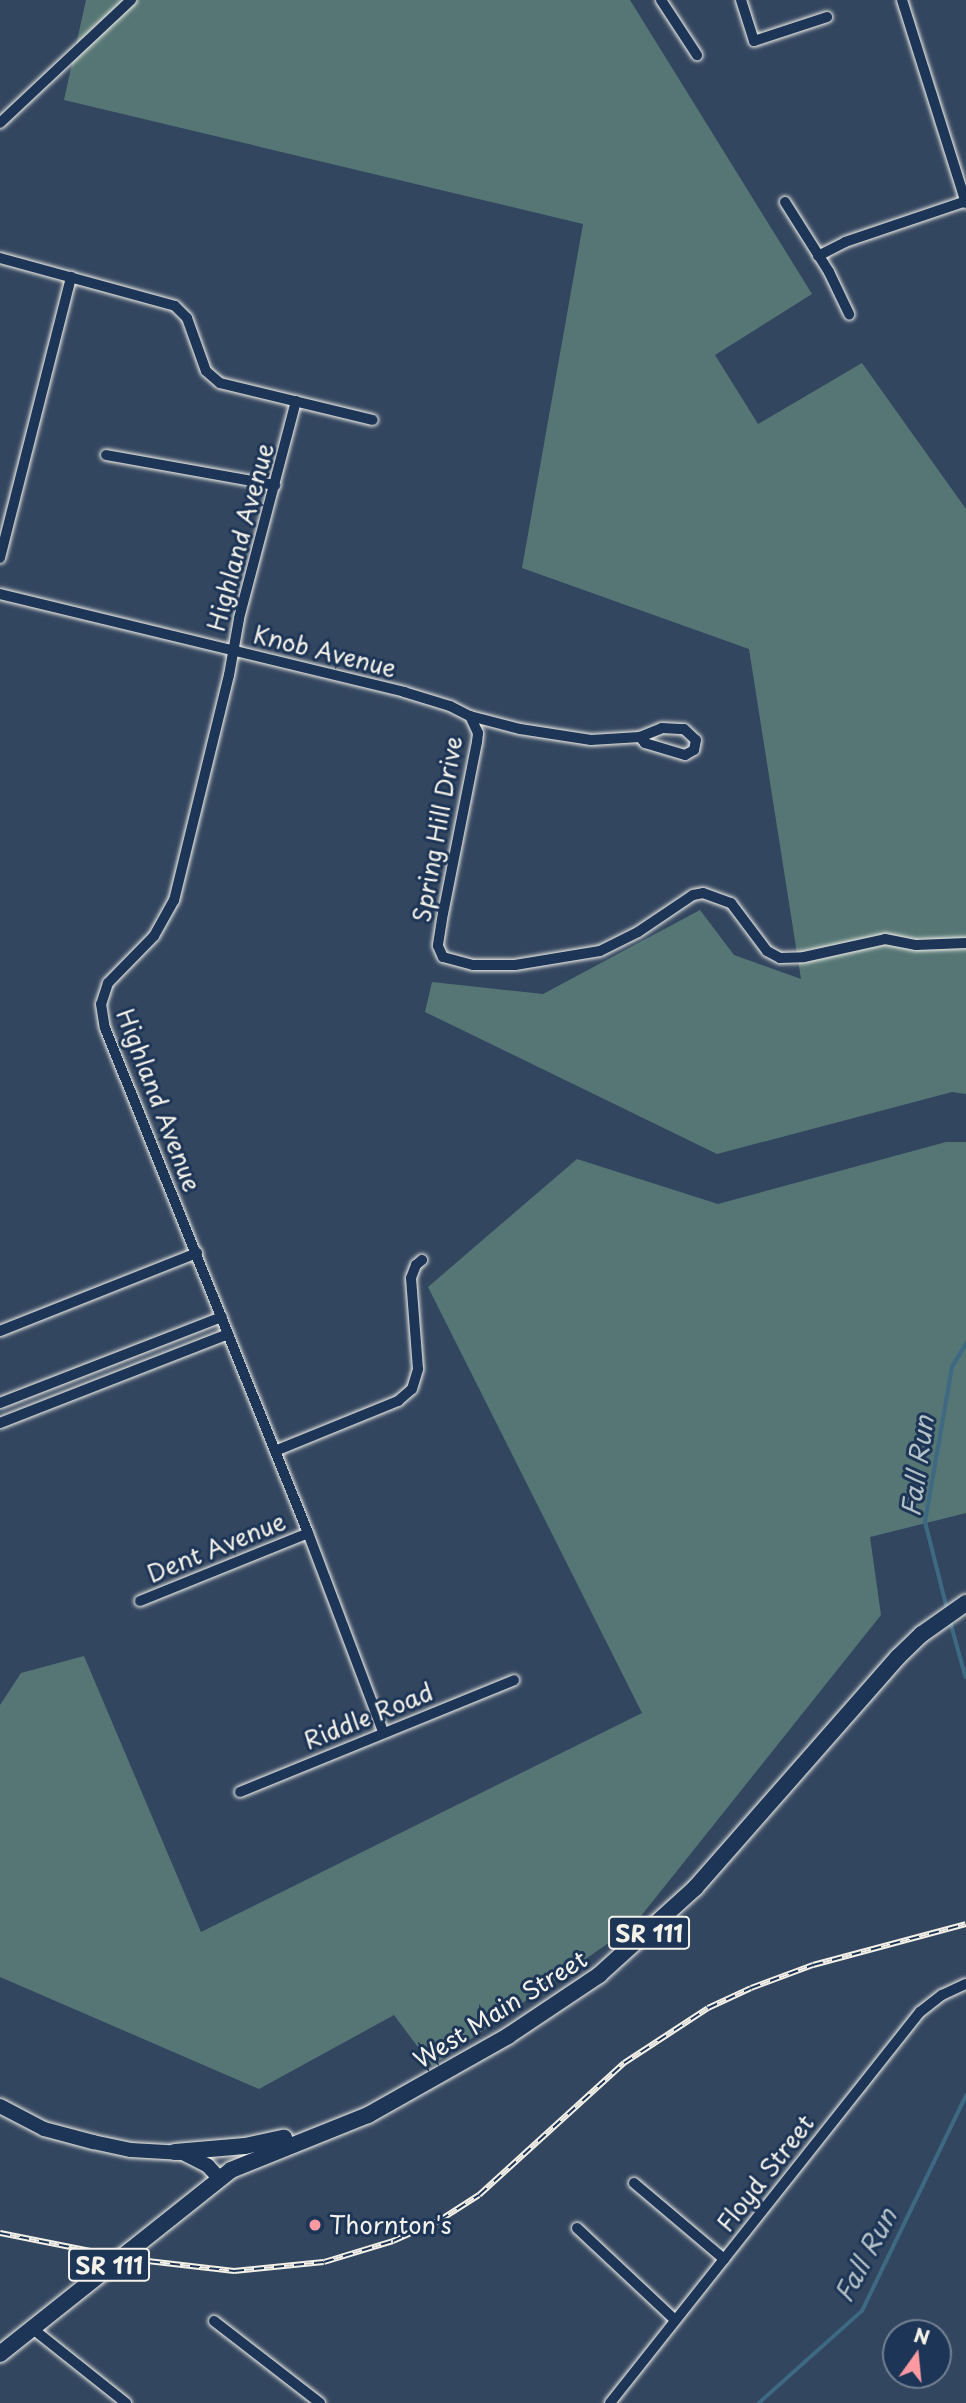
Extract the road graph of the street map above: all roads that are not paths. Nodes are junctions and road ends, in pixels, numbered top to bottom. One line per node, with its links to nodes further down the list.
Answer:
1 (131, 0): 7 (street)
2 (662, 0): 6 (street)
3 (741, 0): 5 (street)
4 (902, 0): 9 (street)
5 (827, 17)
6 (698, 55)
7 (0, 123)
8 (785, 202): 10 (street)
9 (966, 202): 10 (street)
10 (818, 256): 13 (street)
11 (0, 258): 12 (street)
12 (71, 277): 14 (street); 18 (street)
13 (849, 314)
14 (296, 401): 15 (street); 17 (street, Highland Avenue)
15 (373, 419)
16 (106, 455): 17 (street)
17 (275, 485): 20 (street, Highland Avenue)
18 (0, 558)
19 (0, 594): 20 (street, Knob Avenue)
20 (233, 650): 21 (street, Knob Avenue); 24 (street, Highland Avenue)
21 (470, 716): 22 (street, Knob Avenue); 23 (street, Spring Hill Drive)
22 (640, 737): 22 (street, Knob Avenue)
23 (966, 943)
24 (197, 1253): 26 (street, Highland Avenue); 27 (street)
25 (422, 1260): 31 (street)
26 (222, 1317): 28 (street, Highland Avenue); 29 (street)
27 (0, 1331)
28 (228, 1334): 30 (street); 31 (street, Highland Avenue)
29 (0, 1403)
30 (0, 1423)
31 (275, 1451): 32 (street, Highland Avenue)
32 (308, 1532): 33 (street, Dent Avenue); 36 (street, Highland Avenue)
33 (140, 1601)
34 (966, 1603): 40 (main road, West Main Street / SR 111)
35 (514, 1680): 36 (street, Riddle Road)
36 (383, 1732): 37 (street, Riddle Road)
37 (240, 1792)
38 (966, 1983): 45 (street, Floyd Street)
39 (0, 2106): 41 (main road)
40 (303, 2140): 41 (main road); 42 (main road, West Main Street / SR 111)
41 (175, 2152): 42 (main road)
42 (219, 2178): 48 (main road, SR 111)
43 (634, 2183): 45 (street)
44 (578, 2228): 46 (street)
45 (724, 2259): 46 (street, Floyd Street)
46 (675, 2320): 52 (street, Floyd Street)
47 (214, 2321): 51 (street)
48 (33, 2329): 49 (main road, SR 111); 50 (street)
49 (0, 2354)
50 (126, 2403)
51 (320, 2403)
52 (610, 2403)

